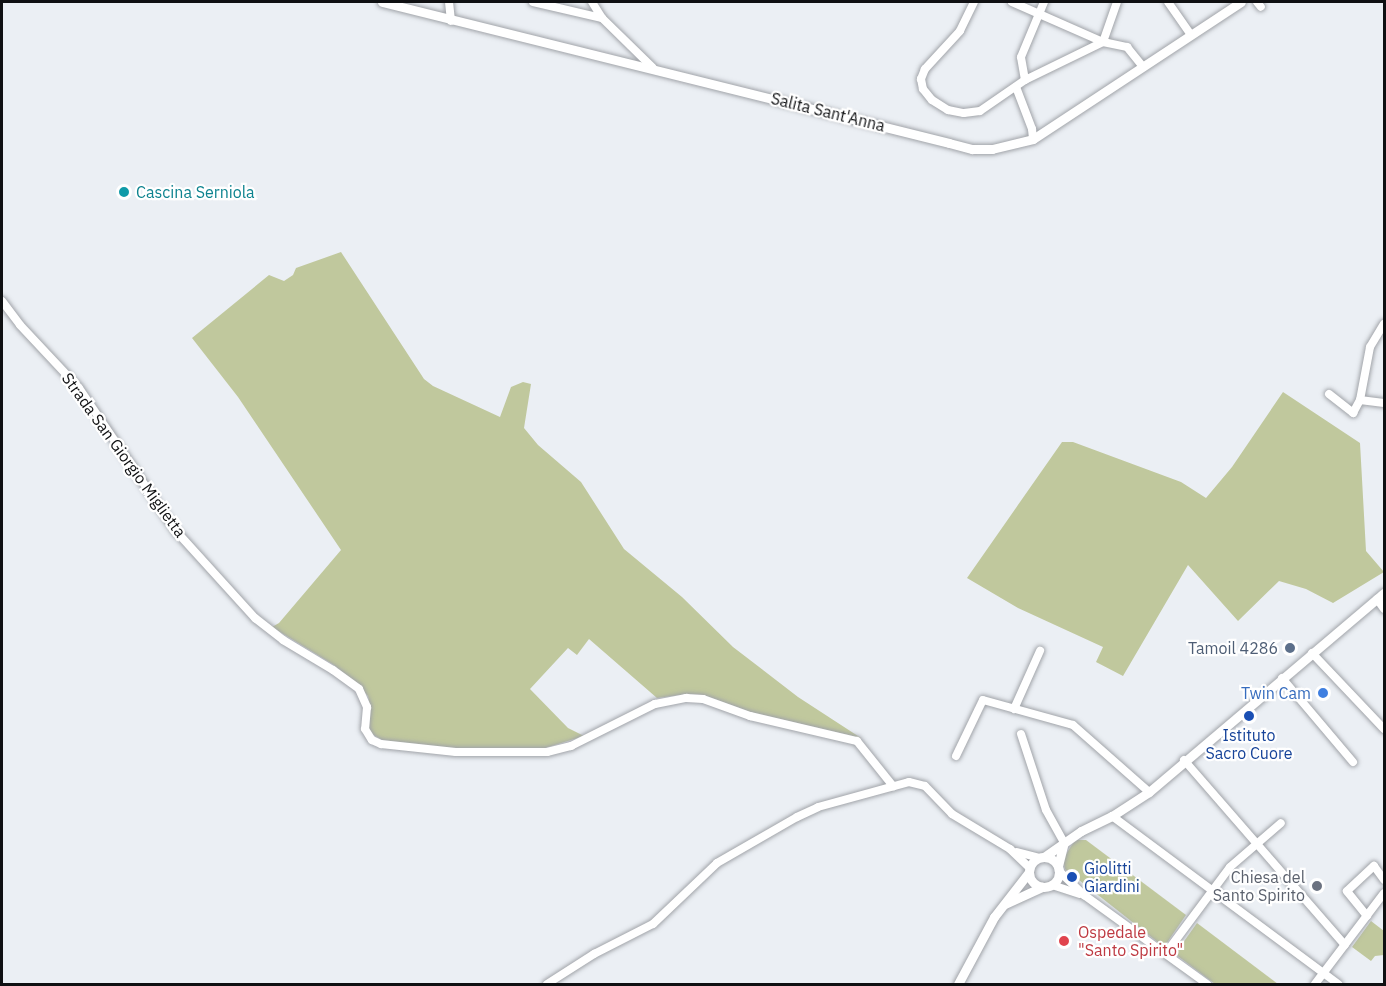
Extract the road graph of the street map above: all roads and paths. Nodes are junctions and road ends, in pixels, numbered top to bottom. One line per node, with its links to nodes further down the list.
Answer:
1 (381, 2): 13 (street, Salita Sant'Anna)
2 (449, 2): 13 (street)
3 (532, 2): 12 (street)
4 (592, 2): 12 (street)
5 (974, 2): 19 (street)
6 (1012, 2): 11 (street)
7 (1044, 2): 11 (street)
8 (1117, 2): 15 (street)
9 (1167, 2): 14 (street)
10 (1241, 2): 14 (street, Salita Sant'Anna)
11 (1040, 14): 15 (street); 18 (street)
12 (602, 18): 17 (street)
13 (451, 21): 17 (street, Salita Sant'Anna)
14 (1191, 35): 16 (street, Salita Sant'Anna)
15 (1103, 42): 16 (street); 18 (street)
16 (1143, 67): 20 (street, Salita Sant'Anna)
17 (653, 68): 20 (street, Salita Sant'Anna)
18 (1025, 80): 19 (street)
19 (1016, 87): 20 (street)
20 (1033, 139)
21 (2, 301): 37 (street, Strada San Giorgio Miglietta)
22 (1384, 324): 24 (street)
23 (1329, 394): 24 (street)
24 (1360, 400): 25 (street)
25 (1384, 403)
26 (1381, 596): 27 (street); 29 (street)
27 (1384, 609)
28 (1040, 651): 31 (street)
29 (1312, 653): 30 (street); 32 (street)
30 (1282, 678): 35 (street); 36 (street)
31 (1014, 709): 34 (street); 38 (street)
32 (1384, 729)
33 (1021, 734): 41 (street)
34 (956, 756)
35 (1184, 760): 38 (street); 42 (street)
36 (1353, 762)
37 (893, 786): 43 (street); 58 (street)
38 (1149, 792): 39 (street)
39 (1112, 816): 41 (street); 50 (street)
40 (1281, 823): 42 (street)
41 (1064, 842): 44 (street); 45 (street)
42 (1256, 843): 50 (street); 55 (street)
43 (1010, 849): 44 (street); 46 (street)
44 (1042, 858): 45 (street); 46 (street)
45 (1058, 868): 48 (street); 52 (street)
46 (1030, 870): 49 (street); 53 (street)
47 (1384, 880): 54 (street)
48 (1052, 885): 49 (street); 52 (street)
49 (1042, 887): 53 (street)
50 (1212, 892): 56 (street); 57 (street)
51 (1384, 893): 54 (street)
52 (1084, 896): 56 (street)
53 (1000, 907): 59 (street)
54 (1367, 916): 55 (street)
55 (1345, 945): 57 (street)
56 (1166, 953): 60 (street)
57 (1324, 974): 61 (street); 62 (street)
58 (546, 984)
59 (958, 984)
60 (1207, 984)
61 (1315, 984)
62 (1338, 984)

